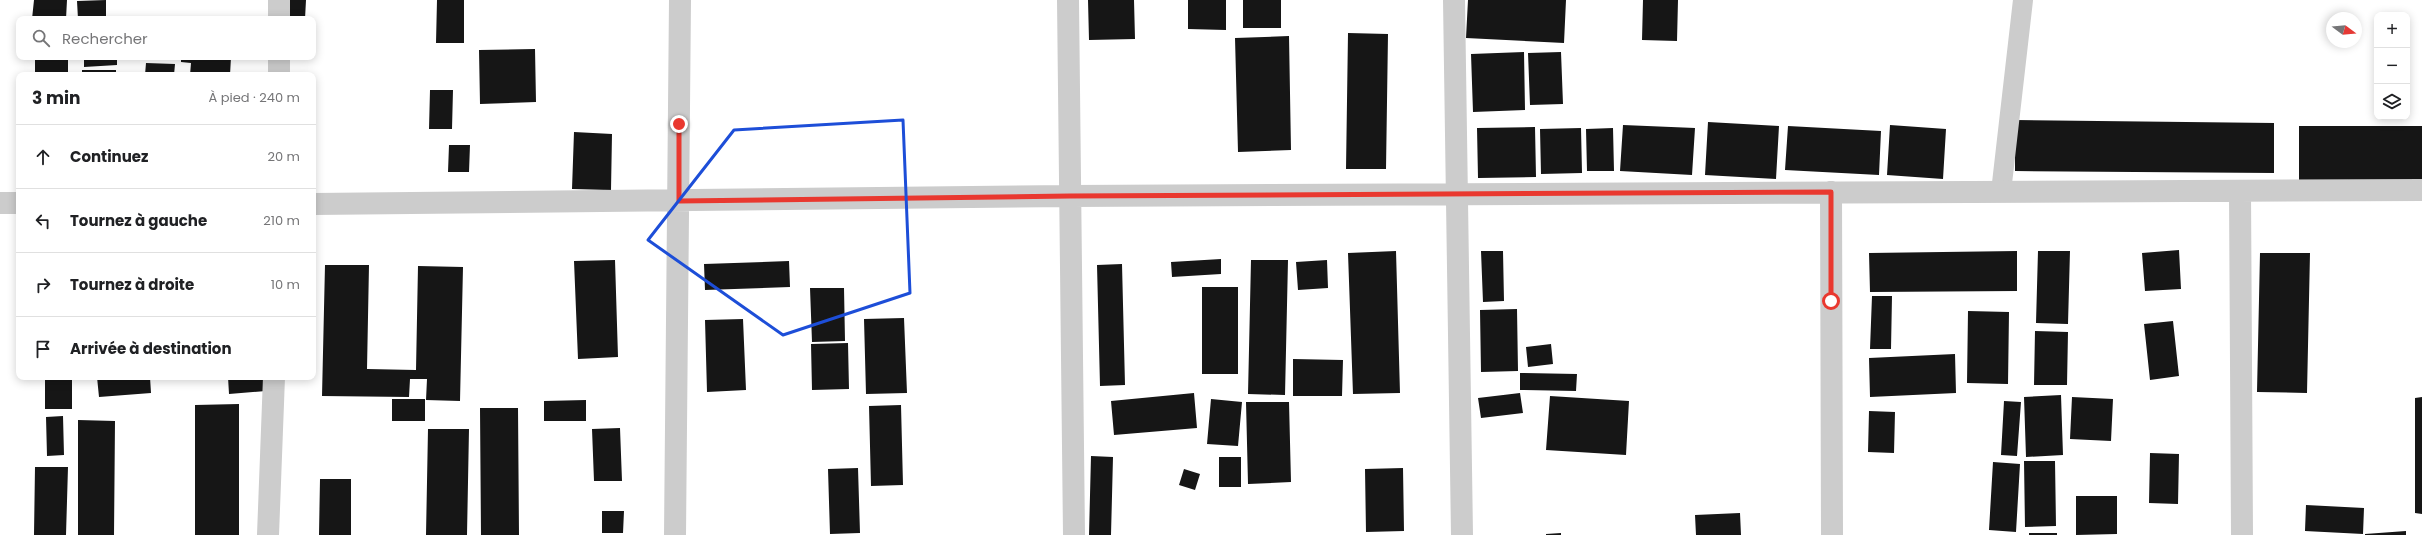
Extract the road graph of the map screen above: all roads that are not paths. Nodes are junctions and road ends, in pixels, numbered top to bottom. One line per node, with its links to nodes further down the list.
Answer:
1 (279, 0): 6 (street)
2 (680, 0): 15 (street)
3 (1068, 0): 14 (street)
4 (1454, 0): 13 (street)
5 (2023, 0): 12 (lane)
6 (279, 16)
7 (279, 60): 8 (street)
8 (279, 72)
9 (2422, 190): 10 (street)
10 (2240, 191): 12 (street); 25 (street)
11 (1831, 192): 12 (street); 13 (street); 24 (street)
12 (2001, 192)
13 (1457, 195): 14 (street); 23 (street)
14 (1070, 196): 15 (street); 22 (street)
15 (679, 201): 18 (street); 21 (street)
16 (0, 203): 17 (street)
17 (16, 203)
18 (316, 204)
19 (274, 380): 20 (street)
20 (268, 535)
21 (675, 535)
22 (1074, 535)
23 (1462, 535)
24 (1832, 535)
25 (2242, 535)

